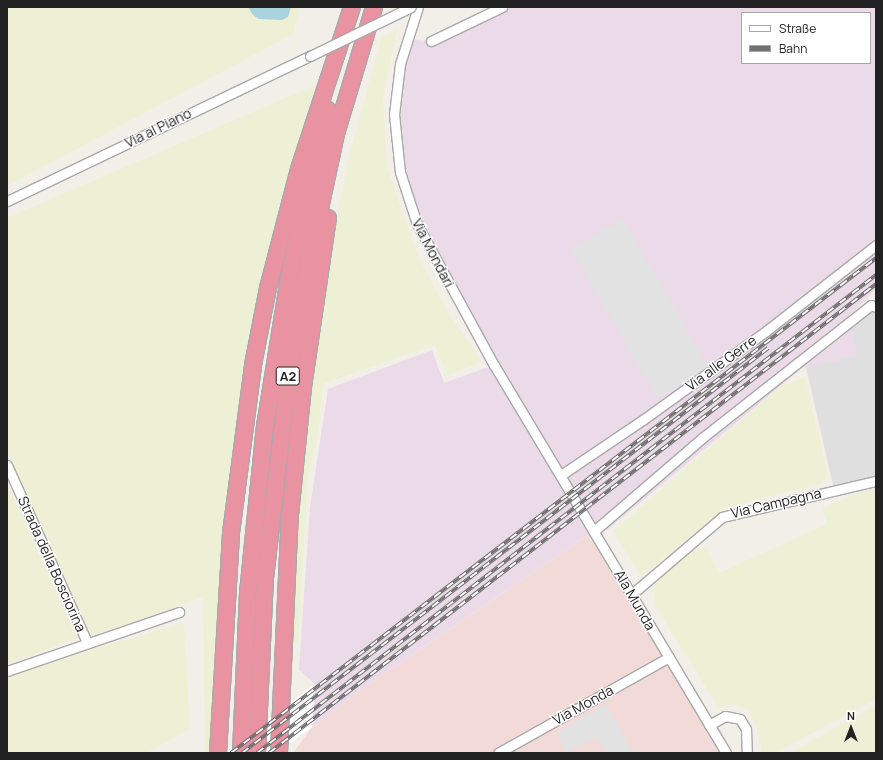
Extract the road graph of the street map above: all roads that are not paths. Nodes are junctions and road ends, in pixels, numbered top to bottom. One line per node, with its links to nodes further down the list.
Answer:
1 (353, 7): 21 (highway, A2); 22 (highway, A2)
2 (374, 7): 23 (highway, A2)
3 (381, 7): 24 (highway, A2)
4 (412, 7): 8 (street, Via al Piano, bridge)
5 (418, 7): 12 (street, Via Mondari)
6 (502, 7): 7 (street)
7 (431, 41)
8 (7, 201)
9 (876, 245): 12 (street, Via alle Gerre)
10 (876, 307): 14 (street)
11 (7, 465): 17 (street, Strada della Bosciorina)
12 (561, 475): 14 (street, Ala Munda)
13 (876, 481): 15 (street, Via Campagna)
14 (594, 532): 15 (street, Ala Munda)
15 (632, 594): 18 (street, Ala Munda)
16 (179, 612): 17 (street)
17 (87, 642): 19 (street)
18 (669, 657): 20 (street, Ala Munda); 25 (street, Via Monda)
19 (7, 671)
20 (709, 725): 26 (street, Ala Munda); 27 (street)
21 (218, 753)
22 (241, 753)
23 (258, 753)
24 (279, 753)
25 (498, 753)
26 (726, 753)
27 (747, 753)

